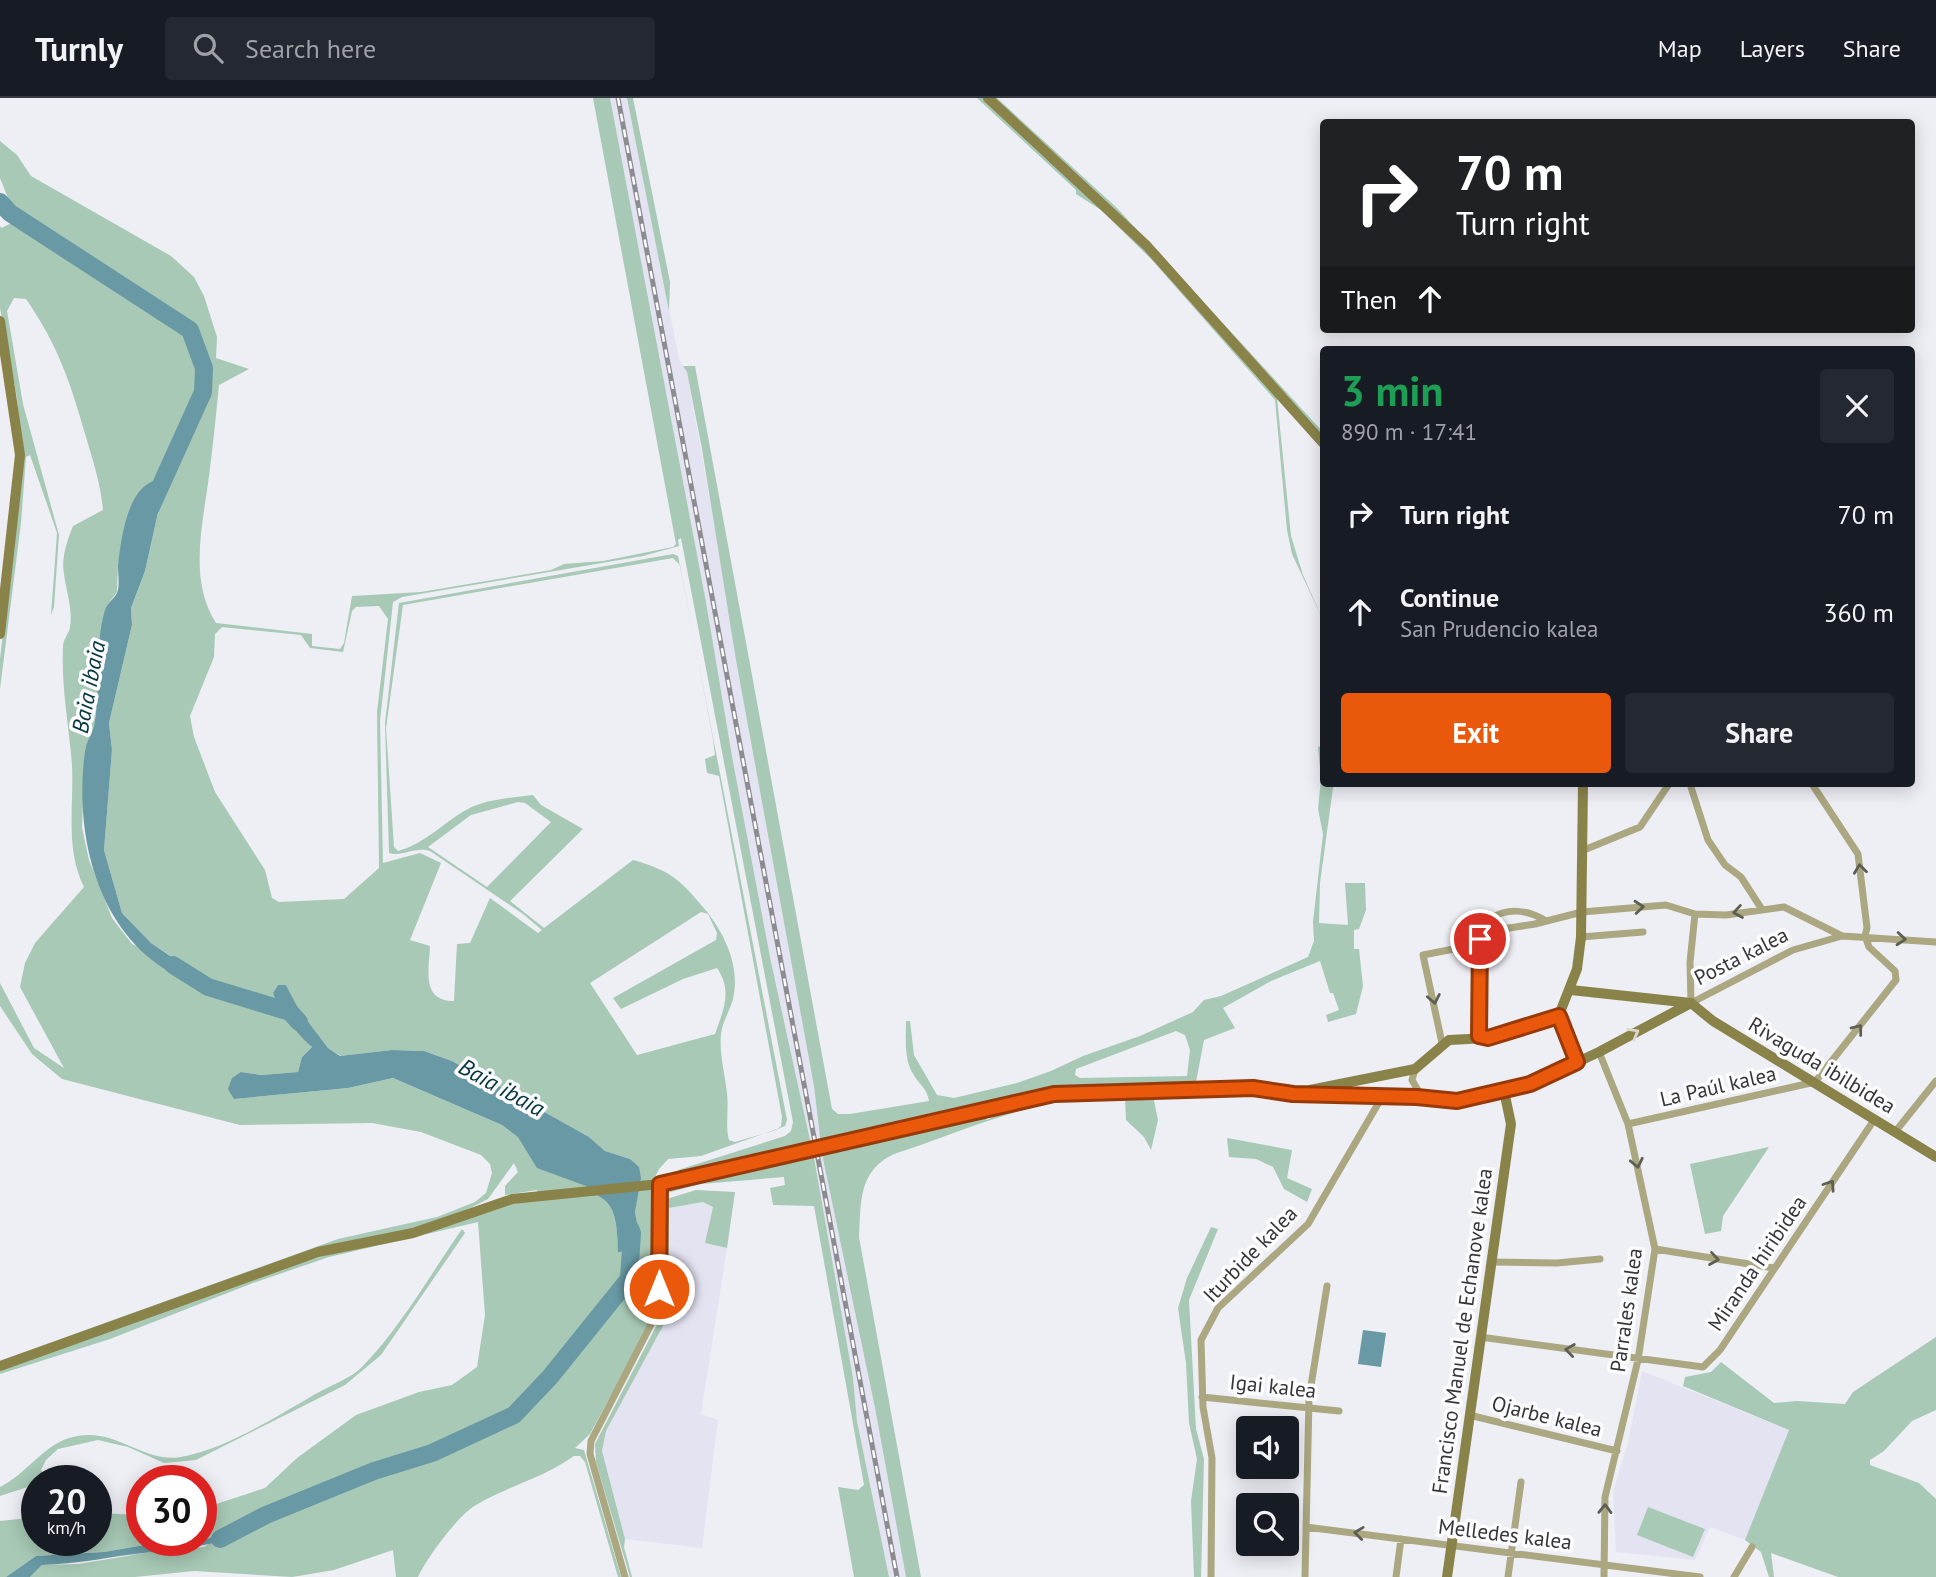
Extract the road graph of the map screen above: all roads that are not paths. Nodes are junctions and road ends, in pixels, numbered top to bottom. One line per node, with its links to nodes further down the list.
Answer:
1 (988, 98): 3 (street)
2 (0, 321): 4 (street)
3 (1320, 440)
4 (0, 634)
5 (1583, 787): 9 (street)
6 (1667, 787): 9 (street)
7 (1691, 787): 10 (street)
8 (1814, 787): 17 (street, one-way to 8)
9 (1584, 850): 11 (street)
10 (1761, 908): 12 (street, one-way to 12); 14 (street)
11 (1582, 912): 12 (street, one-way to 12); 13 (street); 18 (street)
12 (1695, 914): 23 (street)
13 (1546, 921): 19 (street); 19 (street)
14 (1825, 926): 16 (street); 20 (street)
15 (1643, 932): 18 (street)
16 (1842, 936): 17 (street, Posta kalea); 20 (street, Posta kalea)
17 (1865, 936): 21 (street, Posta kalea, one-way to 21); 31 (street, one-way to 17)
18 (1581, 937): 22 (street)
19 (1480, 939): 25 (street); 26 (street, one-way to 26)
20 (1825, 940): 23 (street, Posta kalea)
21 (1936, 942)
22 (1571, 990): 23 (street); 24 (street)
23 (1691, 1003): 27 (street, Posta kalea, one-way to 23); 31 (street, Rivaguda ibilbidea)
24 (1559, 1016): 25 (street); 28 (street)
25 (1479, 1036): 26 (street)
26 (1442, 1043): 29 (street)
27 (1599, 1052): 28 (street, Posta kalea); 37 (street, Parrales kalea)
28 (1577, 1062): 32 (street, Posta kalea)
29 (1415, 1069): 33 (street); 35 (street)
30 (1936, 1081): 38 (street)
31 (1815, 1082): 36 (street, Rivaguda ibilbidea); 37 (street, La Paúl kalea)
32 (1504, 1091): 35 (street, Posta kalea); 43 (street, Francisco Manuel de Echanove kalea)
33 (1293, 1094): 34 (street, Posta kalea); 40 (street, bridge)
34 (1382, 1097): 35 (street, Posta kalea); 49 (street, Iturbide kalea)
35 (1422, 1097)
36 (1874, 1120): 38 (street, Rivaguda ibilbidea); 44 (street, Miranda hiribidea, one-way to 36)
37 (1628, 1124): 41 (street, Parrales kalea, one-way to 41)
38 (1895, 1132): 39 (street, Rivaguda ibilbidea)
39 (1936, 1157)
40 (660, 1184): 48 (street); 61 (street)
41 (1655, 1249): 44 (street, one-way to 44); 47 (street, Parrales kalea)
42 (1600, 1259): 43 (street)
43 (1491, 1262): 46 (street, Francisco Manuel de Echanove kalea)
44 (1774, 1268): 47 (street, Miranda hiribidea)
45 (1327, 1286): 50 (street)
46 (1480, 1337): 47 (street, one-way to 46); 52 (street, Francisco Manuel de Echanove kalea)
47 (1638, 1360): 53 (street, Parrales kalea)
48 (0, 1366)
49 (1202, 1397): 50 (street, Igai kalea); 62 (street, Iturbide kalea)
50 (1310, 1407): 51 (street, Igai kalea); 55 (street)
51 (1339, 1410)
52 (1469, 1415): 53 (street, Ojarbe kalea); 57 (street, Francisco Manuel de Echanove kalea)
53 (1617, 1451): 60 (street, Parrales kalea, one-way to 53)
54 (1521, 1482): 59 (street)
55 (1306, 1527): 56 (street, Melledes kalea, one-way to 55); 63 (street)
56 (1401, 1539): 57 (street, Melledes kalea); 64 (street)
57 (1451, 1545): 59 (street, Melledes kalea); 65 (street, Francisco Manuel de Echanove kalea)
58 (1752, 1547): 69 (street)
59 (1511, 1553): 60 (street, Melledes kalea); 66 (street)
60 (1606, 1565): 67 (street, Parrales kalea); 68 (street, Melledes kalea)
61 (625, 1577)
62 (1211, 1577)
63 (1305, 1577)
64 (1396, 1577)
65 (1447, 1577)
66 (1508, 1577)
67 (1604, 1577)
68 (1700, 1577)
69 (1734, 1577)

